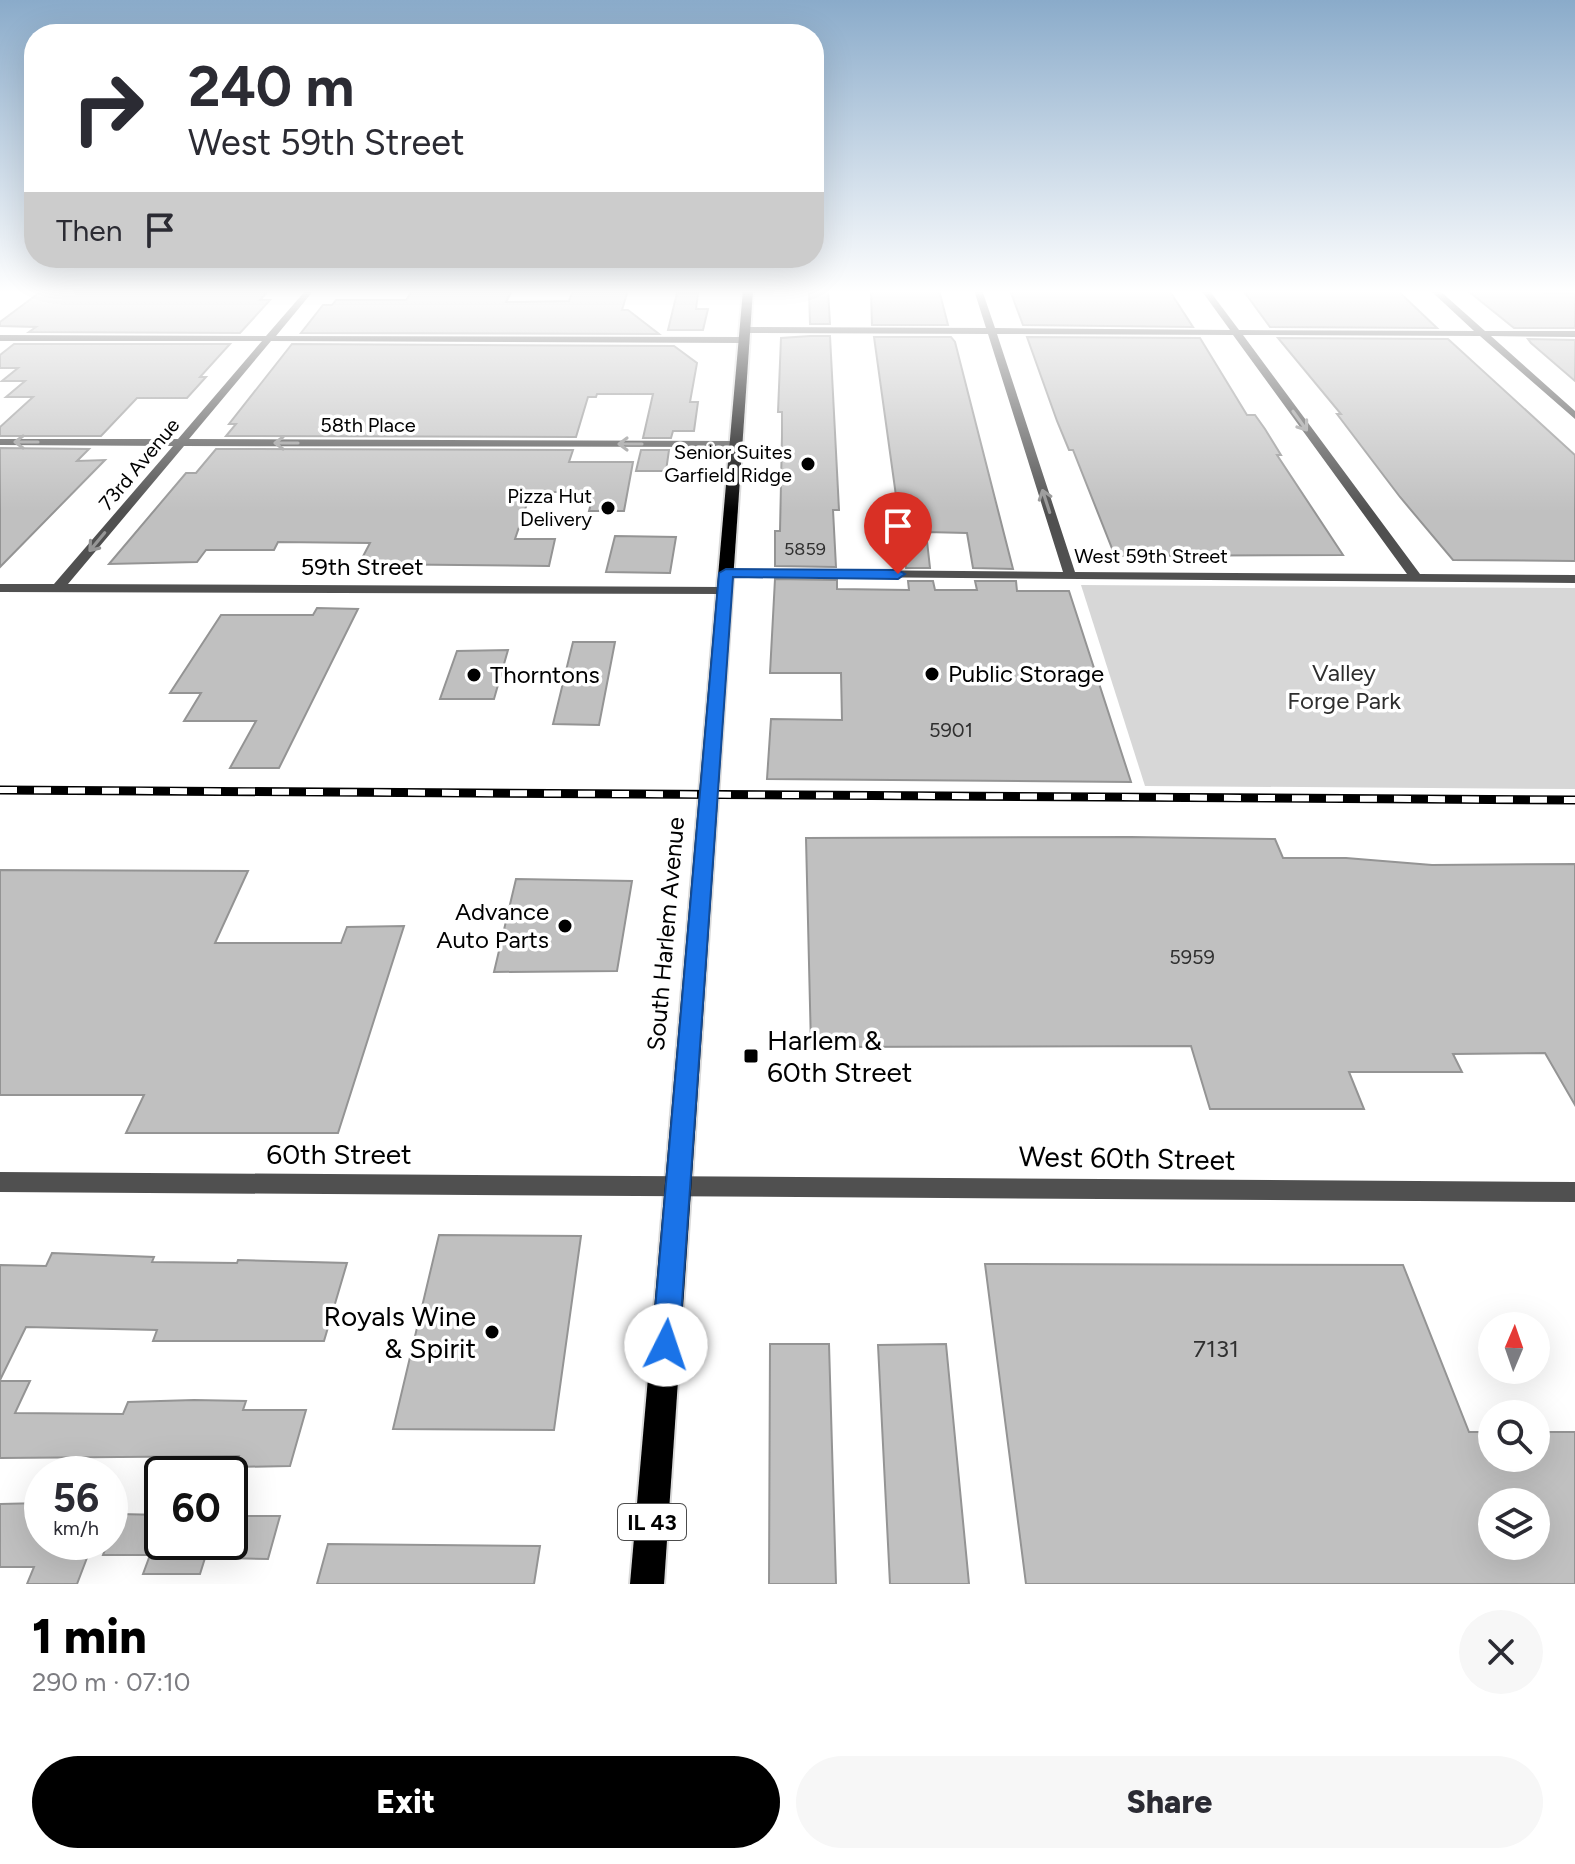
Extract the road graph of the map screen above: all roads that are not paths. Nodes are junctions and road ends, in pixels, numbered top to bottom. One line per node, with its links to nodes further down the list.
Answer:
1 (248, 364): 8 (street, 73rd Avenue)
2 (743, 364): 9 (main road, South Harlem Avenue / IL 43)
3 (1002, 364): 10 (street, one-way to 3)
4 (1259, 364): 11 (street, one-way to 11)
5 (1517, 364): 6 (street)
6 (1575, 416)
7 (0, 442): 8 (street, 58th Place, one-way to 7)
8 (181, 442): 9 (street, 58th Place, one-way to 8); 15 (street, 73rd Avenue, one-way to 15)
9 (736, 444): 13 (main road, South Harlem Avenue / IL 43)
10 (1070, 575): 11 (street, West 59th Street); 13 (street, West 59th Street)
11 (1416, 577): 12 (street, West 59th Street)
12 (1575, 579)
13 (725, 582): 15 (street, 59th Street); 17 (main road, South Harlem Avenue / IL 43)
14 (0, 588): 15 (street, 59th Street)
15 (58, 588)
16 (0, 1182): 17 (street, 60th Street)
17 (678, 1184): 18 (street, West 60th Street); 19 (main road, South Harlem Avenue / IL 43)
18 (1575, 1192)
19 (647, 1584)

